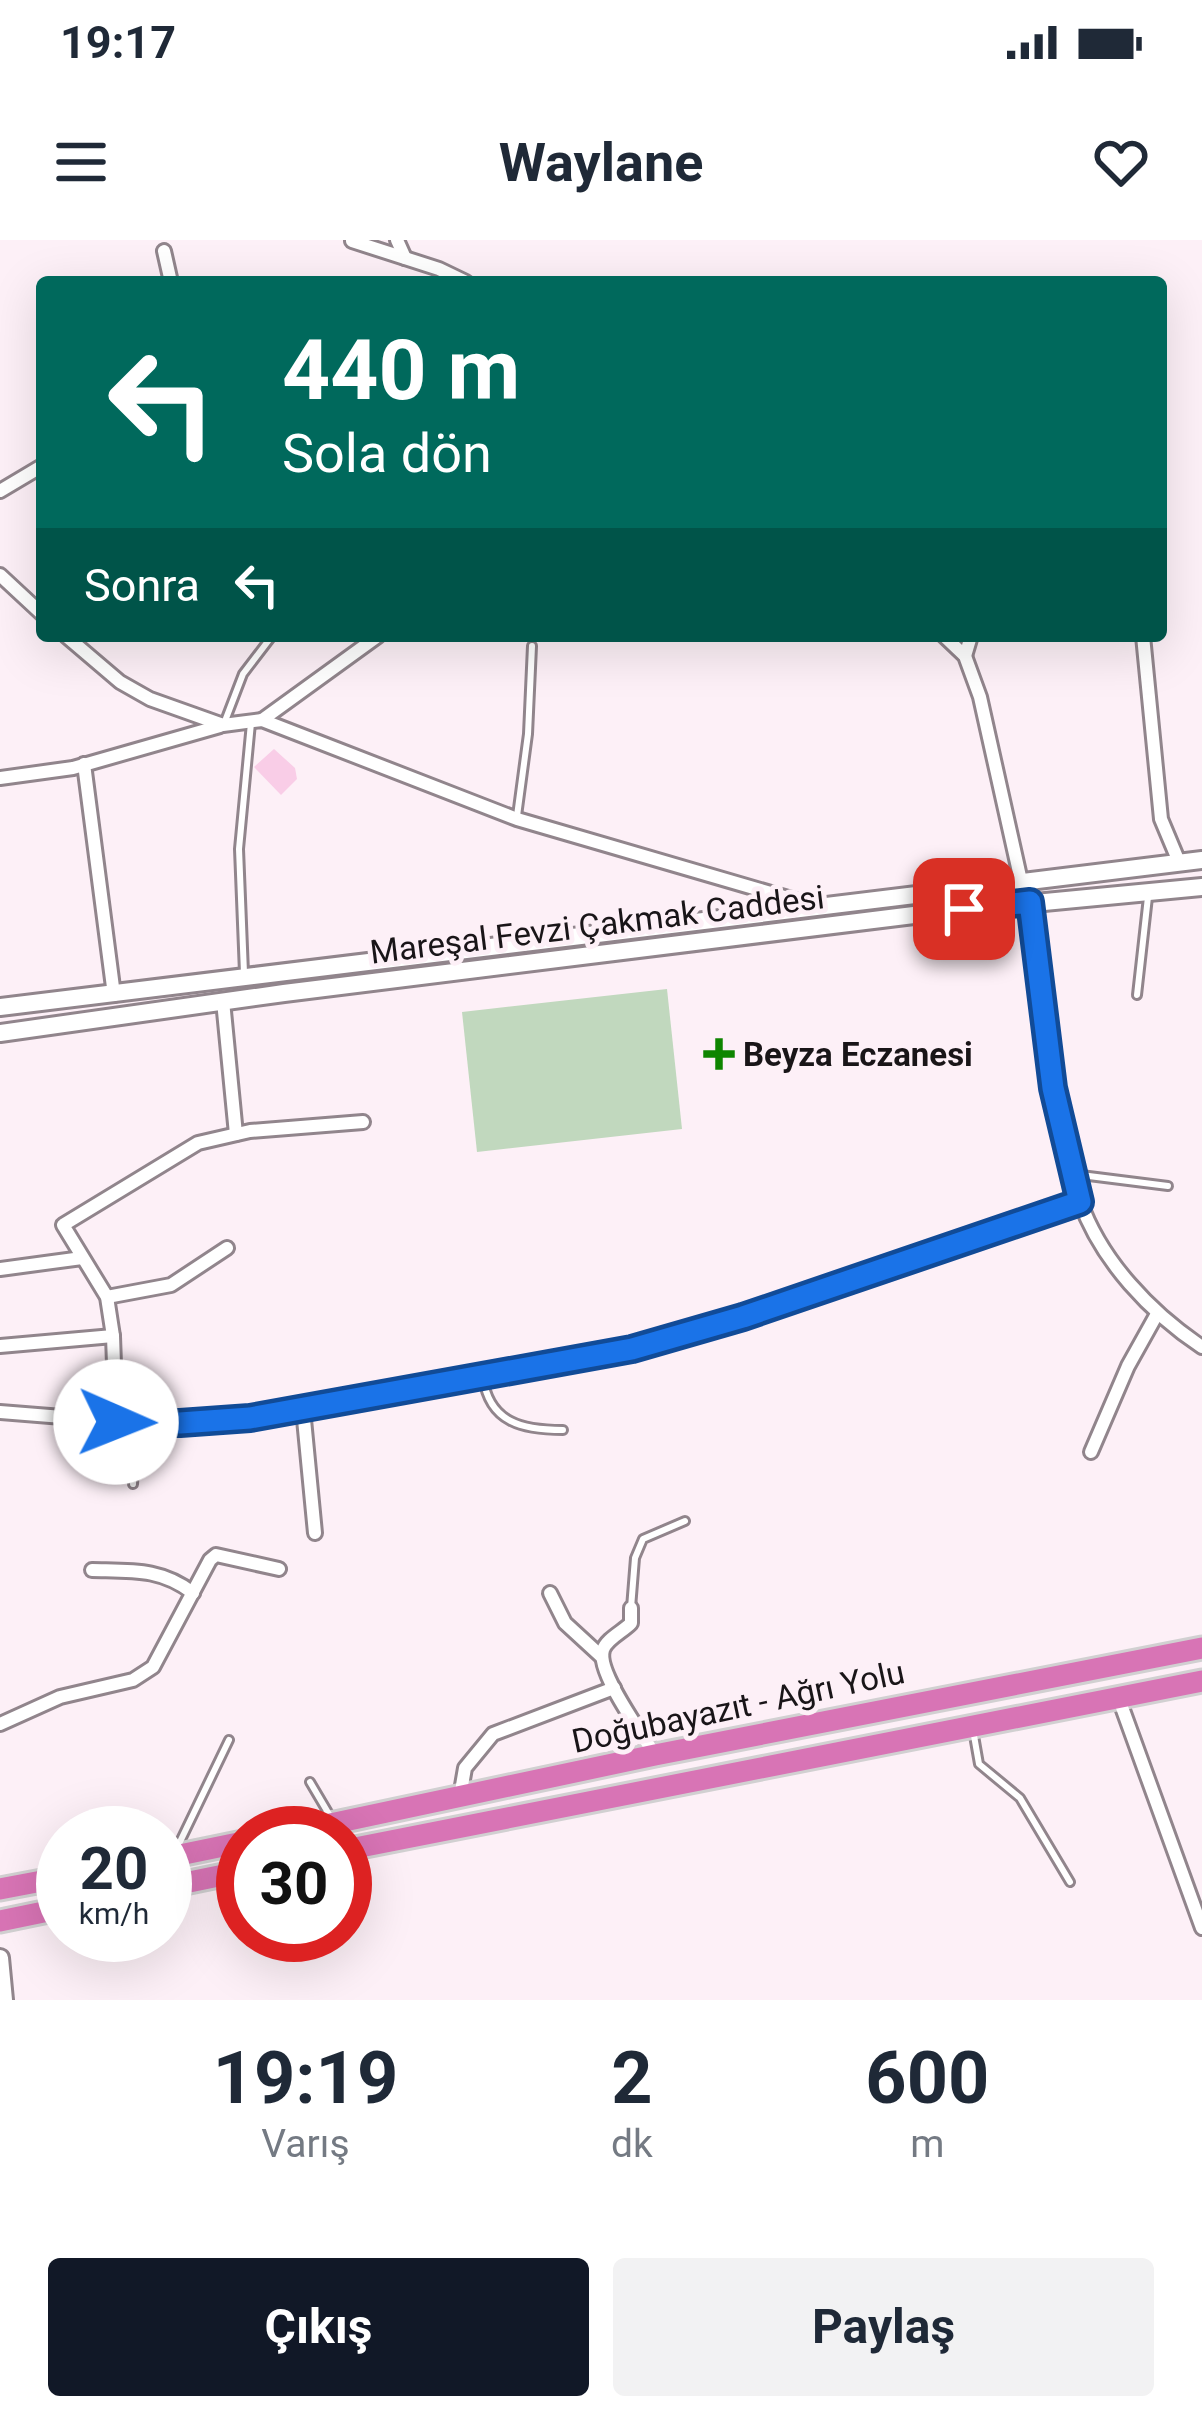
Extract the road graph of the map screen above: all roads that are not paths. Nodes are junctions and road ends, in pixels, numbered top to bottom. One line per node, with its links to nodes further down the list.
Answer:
1 (176, 240): 4 (lane)
2 (397, 240): 5 (street)
3 (352, 241): 5 (street)
4 (163, 246): 6 (street)
5 (404, 258): 7 (street)
6 (170, 276)
7 (450, 276)
8 (36, 470): 9 (street)
9 (0, 491)
10 (0, 575): 11 (street)
11 (36, 608)
12 (73, 642): 21 (street)
13 (267, 642): 21 (lane)
14 (369, 642): 20 (street)
15 (950, 642): 19 (street)
16 (969, 642): 19 (street)
17 (1144, 642): 26 (street)
18 (532, 646): 24 (lane)
19 (965, 656): 27 (street)
20 (256, 721): 21 (street); 24 (street); 32 (lane)
21 (224, 725): 22 (street)
22 (84, 764): 23 (street); 33 (street)
23 (0, 778)
24 (517, 820): 31 (street)
25 (1202, 860): 26 (street, Mareşal Fevzi Çakmak Caddesi)
26 (1179, 862): 27 (street, Mareşal Fevzi Çakmak Caddesi)
27 (1021, 881): 30 (street); 31 (street, Mareşal Fevzi Çakmak Caddesi)
28 (1202, 887): 29 (street, Mareşal Fevzi Çakmak Caddesi)
29 (1148, 894): 30 (street, Mareşal Fevzi Çakmak Caddesi); 34 (lane)
30 (1030, 902): 35 (street, Mareşal Fevzi Çakmak Caddesi); 40 (street)
31 (819, 907): 32 (street, Mareşal Fevzi Çakmak Caddesi)
32 (245, 977): 33 (street, Mareşal Fevzi Çakmak Caddesi)
33 (114, 995): 36 (street, Mareşal Fevzi Çakmak Caddesi)
34 (1137, 995)
35 (223, 1001): 37 (street, Mareşal Fevzi Çakmak Caddesi); 39 (street)
36 (0, 1007)
37 (0, 1033)
38 (363, 1122): 39 (street)
39 (236, 1134): 44 (street)
40 (1073, 1174): 41 (lane); 42 (street)
41 (1168, 1186)
42 (1080, 1202): 47 (street); 51 (street)
43 (227, 1248): 46 (street)
44 (82, 1258): 45 (street); 46 (street)
45 (0, 1269)
46 (107, 1298): 48 (street)
47 (1157, 1314): 50 (street); 57 (street)
48 (113, 1336): 49 (street); 54 (street)
49 (0, 1346)
50 (1202, 1347)
51 (483, 1377): 52 (street); 56 (lane)
52 (303, 1409): 55 (street); 60 (street)
53 (0, 1412): 54 (street)
54 (116, 1422): 55 (street)
55 (137, 1423): 58 (lane)
56 (563, 1430)
57 (1091, 1452)
58 (133, 1484)
59 (685, 1522): 65 (lane)
60 (315, 1533)
61 (279, 1569): 63 (street)
62 (92, 1570): 63 (street)
63 (193, 1593): 71 (street)
64 (550, 1593): 67 (street)
65 (631, 1608): 67 (street)
66 (1202, 1648): 74 (highway, Doğubayazıt - Ağrı Yolu)
67 (602, 1657): 69 (street)
68 (1202, 1681): 70 (highway, Doğubayazıt - Ağrı Yolu)
69 (614, 1688): 74 (street); 76 (street)
70 (1120, 1699): 72 (highway, Doğubayazıt - Ağrı Yolu); 86 (street)
71 (0, 1724)
72 (973, 1727): 80 (highway, Doğubayazıt - Ağrı Yolu); 81 (lane)
73 (229, 1740): 78 (lane)
74 (655, 1755): 76 (highway, Doğubayazıt - Ağrı Yolu)
75 (310, 1782): 77 (lane)
76 (460, 1797): 79 (highway, Doğubayazıt - Ağrı Yolu)
77 (324, 1806)
78 (192, 1812)
79 (372, 1816)
80 (372, 1845)
81 (1070, 1882)
82 (36, 1883): 83 (highway)
83 (0, 1890)
84 (36, 1914): 85 (highway)
85 (0, 1921)
86 (1202, 1926)
87 (0, 1958): 88 (street)
88 (4, 2000)

